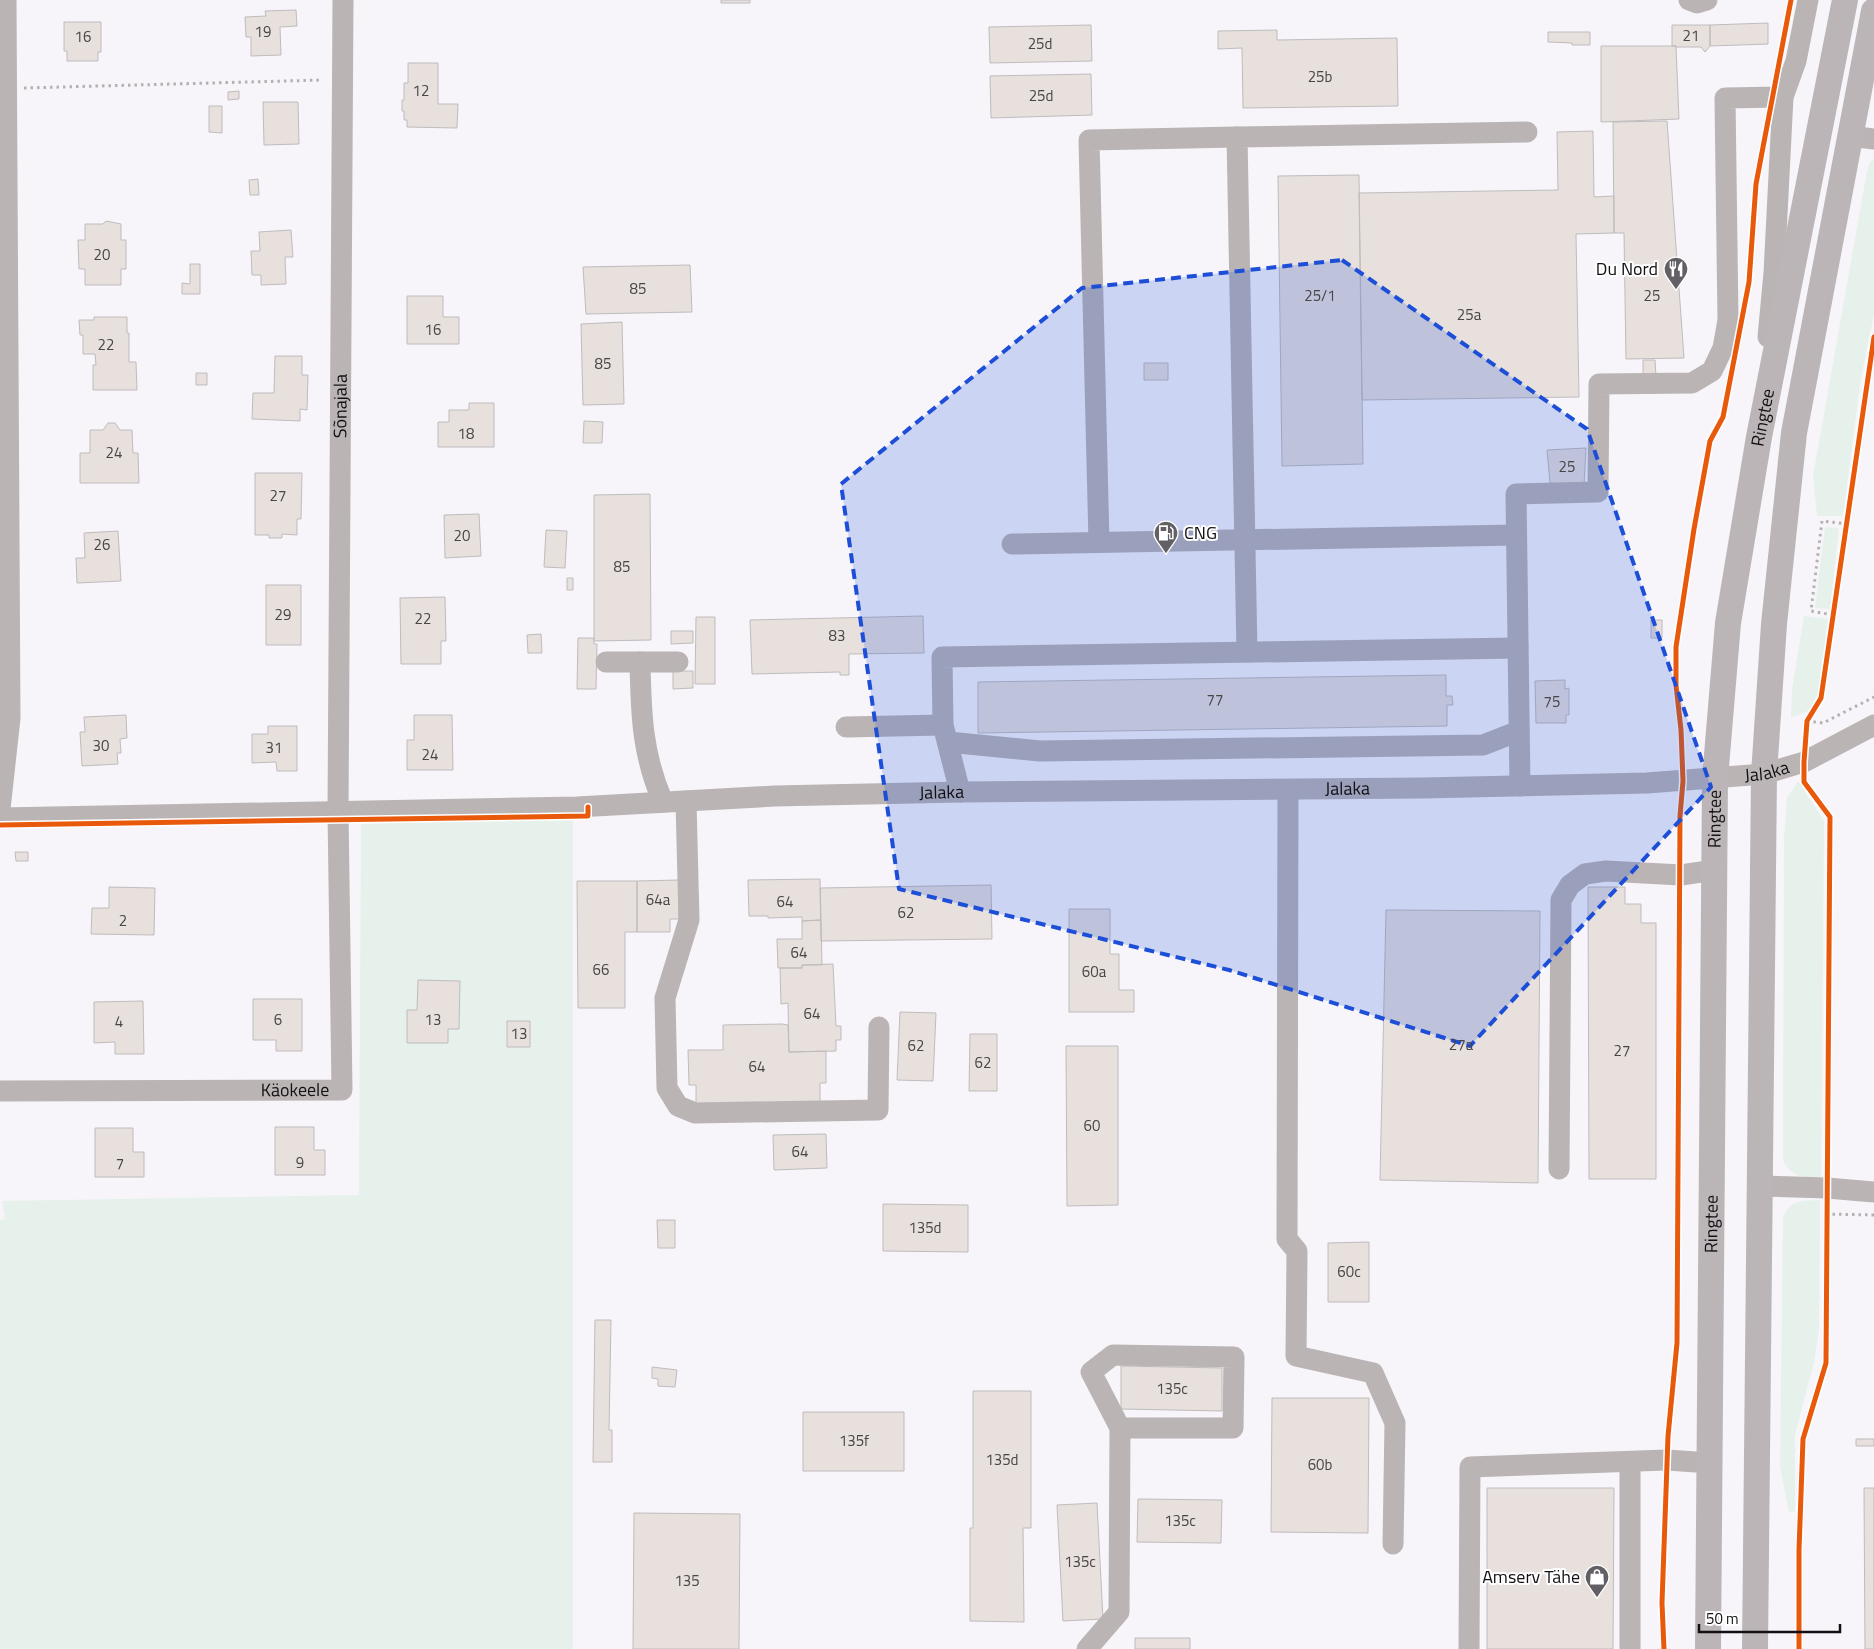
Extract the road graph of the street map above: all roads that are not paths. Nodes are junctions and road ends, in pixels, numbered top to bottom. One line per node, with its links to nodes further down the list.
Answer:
1 (6, 0): 9 (street)
2 (343, 0): 42 (street, Sõnajala)
3 (1689, 0): 4 (street)
4 (1707, 0)
5 (1808, 0): 10 (street)
6 (1845, 0): 17 (main road, Ringtee)
7 (1874, 11): 8 (main road, Ringtee)
8 (1871, 47): 13 (main road, Ringtee)
9 (4, 84): 14 (street)
10 (1783, 97): 17 (street); 19 (street)
11 (1527, 132): 12 (street)
12 (1237, 137): 20 (street); 21 (street)
13 (1862, 138): 34 (main road, Ringtee)
14 (3, 159): 15 (street)
15 (4, 317): 16 (street)
16 (4, 366): 18 (street)
17 (1760, 437): 35 (main road, Ringtee)
18 (4, 500): 23 (street)
19 (1516, 535): 20 (street); 24 (street)
20 (1244, 540): 21 (street); 25 (street)
21 (1099, 542): 22 (street)
22 (1012, 544)
23 (5, 565): 29 (street)
24 (1518, 648): 25 (street); 32 (street)
25 (1247, 652): 33 (street)
26 (606, 662): 27 (street)
27 (640, 662): 28 (street); 40 (street)
28 (678, 662)
29 (5, 683): 41 (street)
30 (1874, 725): 34 (street, Jalaka)
31 (846, 727): 33 (street)
32 (1519, 731): 33 (street); 36 (street)
33 (945, 733): 38 (street)
34 (1764, 774): 35 (street, Jalaka); 48 (main road, Ringtee)
35 (1715, 779): 36 (street, Jalaka); 44 (main road, Ringtee)
36 (1520, 786): 37 (street, Jalaka)
37 (1288, 790): 38 (street, Jalaka); 53 (street)
38 (960, 792): 39 (street, Jalaka)
39 (686, 801): 40 (street, Jalaka); 45 (street)
40 (663, 802): 42 (street, Jalaka)
41 (0, 809)
42 (338, 812): 43 (street, Jalaka); 46 (street, Käokeele)
43 (0, 818)
44 (1715, 870): 47 (street); 52 (main road, Ringtee)
45 (879, 1027)
46 (0, 1091)
47 (1559, 1168)
48 (1759, 1186): 49 (street); 58 (main road, Ringtee)
49 (1874, 1192)
50 (1120, 1428): 50 (street); 54 (street)
51 (1630, 1462): 52 (street); 55 (street); 56 (street)
52 (1710, 1463): 57 (main road, Ringtee)
53 (1393, 1544)
54 (1086, 1649)
55 (1469, 1649)
56 (1630, 1649)
57 (1708, 1649)
58 (1755, 1649)

